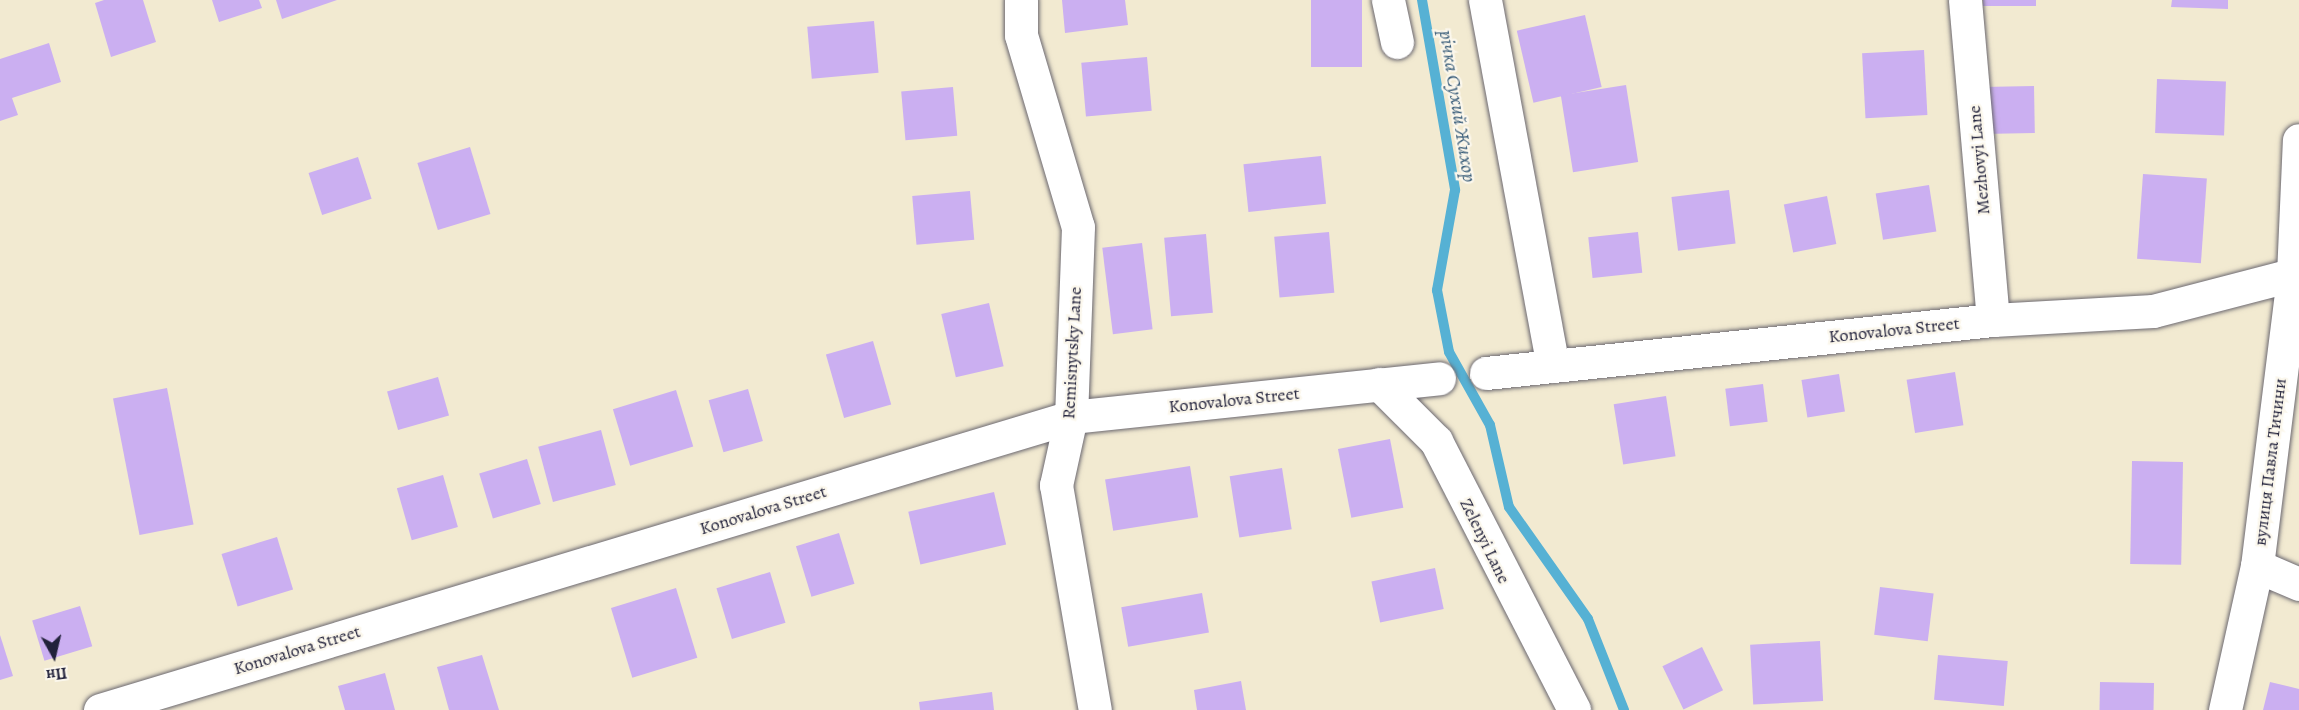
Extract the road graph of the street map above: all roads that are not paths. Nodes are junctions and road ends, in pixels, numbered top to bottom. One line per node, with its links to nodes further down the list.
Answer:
1 (1021, 0): 13 (street, Remisnytsky Lane)
2 (1388, 0): 5 (street)
3 (1485, 0): 9 (street)
4 (1965, 0): 8 (street, Mezhovyi Lane)
5 (1397, 42)
6 (2299, 140): 7 (street, вулиця Павла Тичини)
7 (2296, 274): 8 (street, Konovalova Street); 14 (street, вулиця Павла Тичини)
8 (1993, 320): 9 (street, Konovalova Street)
9 (1553, 366): 10 (street, Konovalova Street)
10 (1486, 373)
11 (1439, 378): 12 (street, Konovalova Street)
12 (1379, 384): 13 (street, Konovalova Street); 18 (street, Zelenyi Lane)
13 (1071, 417): 16 (street, Konovalova Street); 17 (street, Remisnytsky Lane)
14 (2257, 566): 15 (street); 19 (street, вулиця Павла Тичини)
15 (2299, 584)
16 (100, 710)
17 (1095, 710)
18 (1574, 710)
19 (2225, 710)

